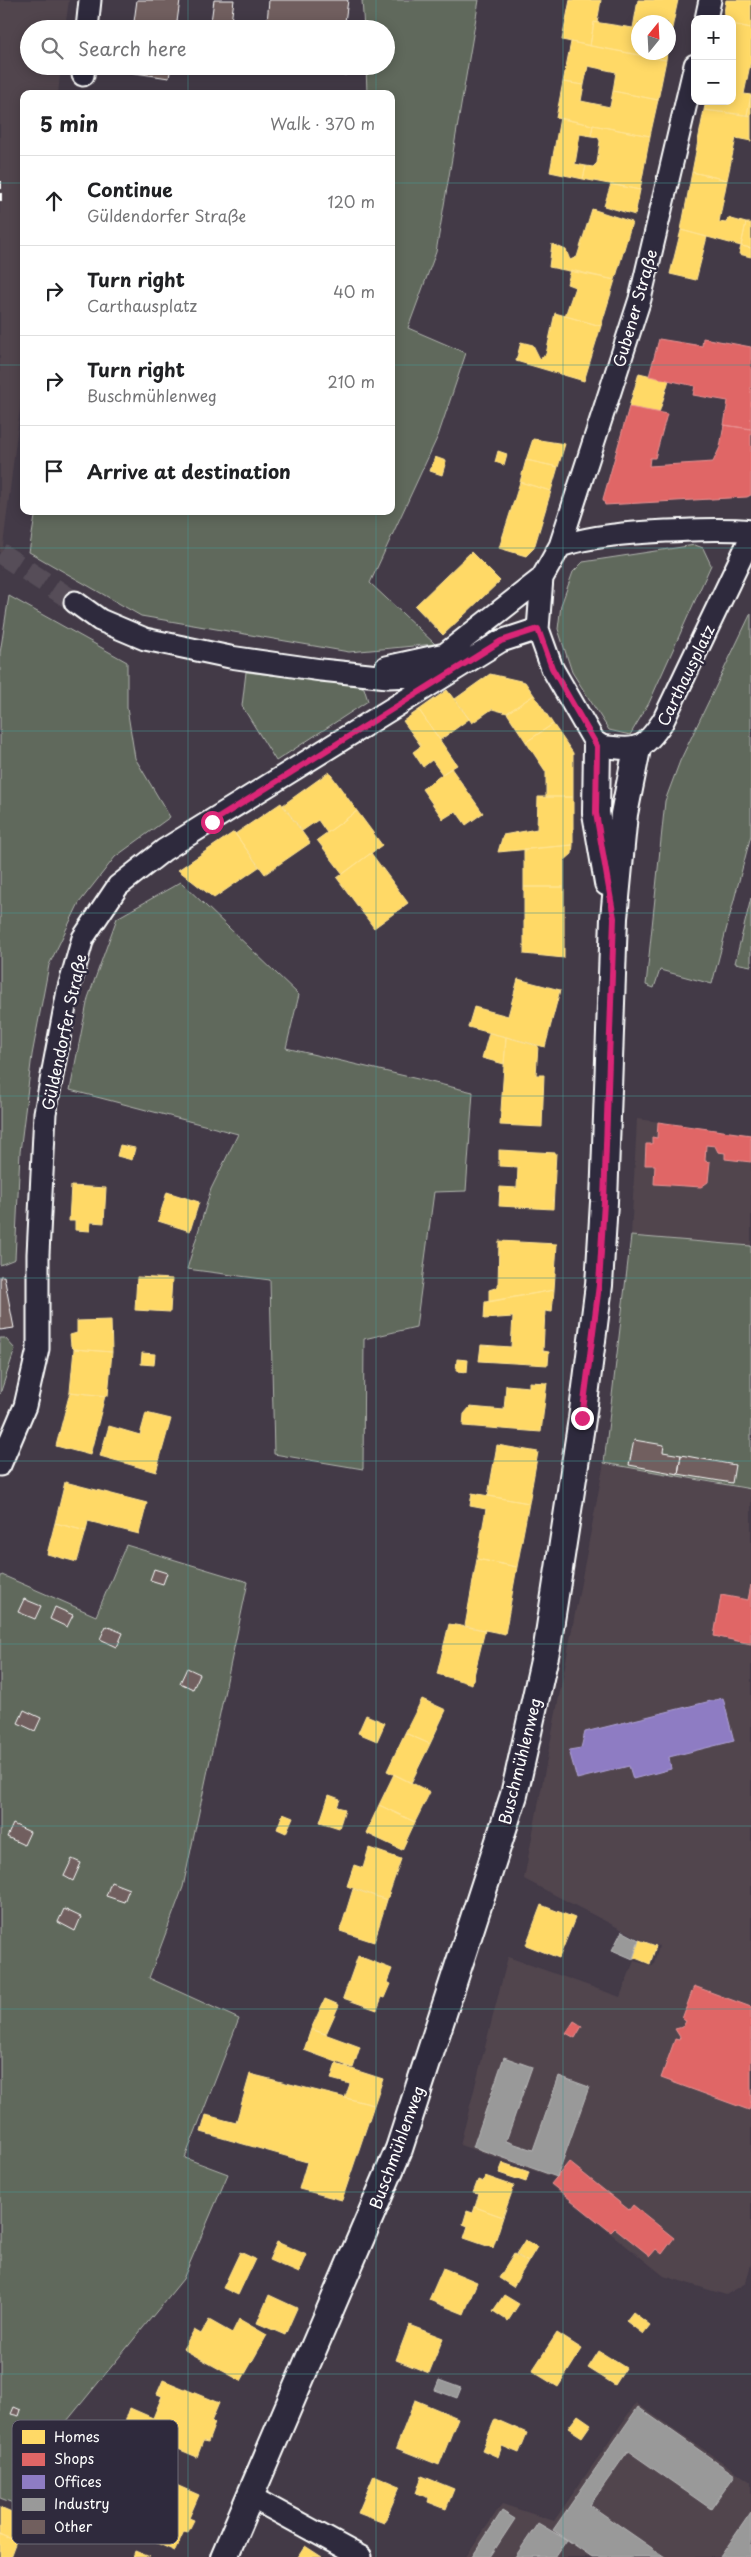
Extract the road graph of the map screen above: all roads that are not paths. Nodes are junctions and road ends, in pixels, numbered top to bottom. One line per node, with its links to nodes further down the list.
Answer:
1 (90, 0): 4 (street)
2 (710, 0): 3 (street)
3 (707, 15)
4 (88, 20)
5 (691, 82): 8 (street, Gubener Straße)
6 (751, 531): 8 (street)
7 (751, 537): 15 (street, Carthausplatz)
8 (560, 546): 9 (street)
9 (542, 578): 11 (street); 12 (street)
10 (75, 602): 12 (street)
11 (538, 629): 13 (street, Güldendorfer Straße); 14 (street)
12 (346, 673): 13 (street)
13 (443, 675): 17 (street, Güldendorfer Straße)
14 (597, 746): 15 (street); 16 (street, Buschmühlenweg)
15 (637, 749): 16 (street, Buschmühlenweg)
16 (614, 918): 18 (street, Buschmühlenweg)
17 (0, 1465)
18 (251, 2497): 19 (street, Buschmühlenweg); 20 (street)
19 (224, 2557)
20 (361, 2557)

